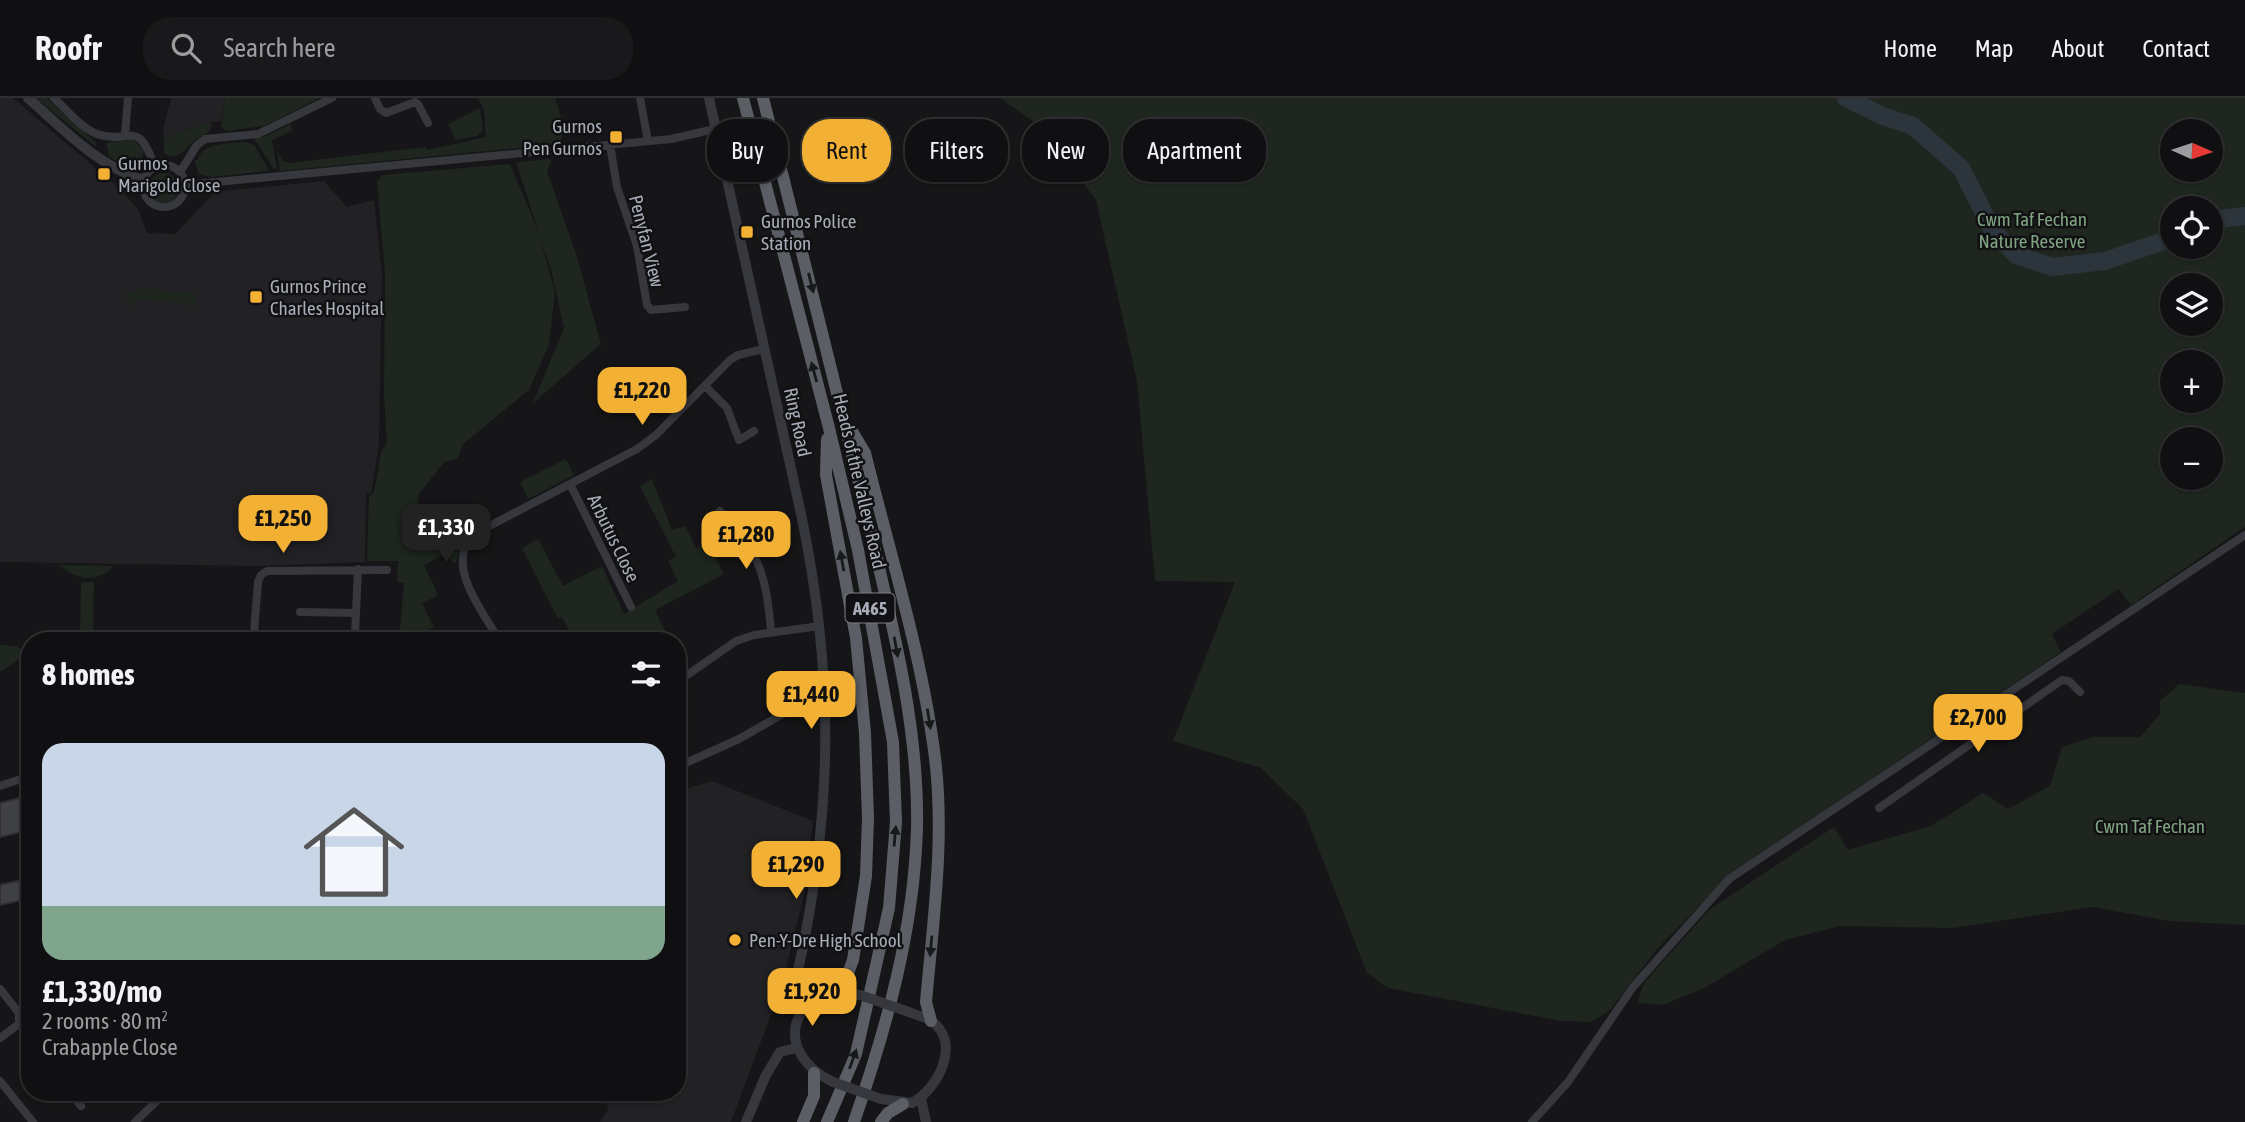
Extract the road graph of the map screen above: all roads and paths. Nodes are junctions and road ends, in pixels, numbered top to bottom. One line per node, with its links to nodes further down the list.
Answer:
1 (28, 98): 18 (street)
2 (54, 98): 13 (street)
3 (128, 98): 13 (street)
4 (332, 98): 17 (street)
5 (375, 98): 11 (street)
6 (640, 98): 14 (street)
7 (709, 98): 10 (street, Ring Road)
8 (743, 98): 25 (highway, Heads of the Valleys Road / A465, one-way to 8)
9 (763, 98): 24 (highway, Heads of the Valleys Road / A465, one-way to 24)
10 (713, 119)
11 (428, 123)
12 (707, 130): 14 (street)
13 (125, 134): 16 (street)
14 (648, 141): 15 (street)
15 (610, 145): 20 (street); 21 (street, Penyfan View)
16 (155, 168): 17 (street); 18 (street)
17 (180, 172): 20 (street)
18 (143, 180): 20 (street)
19 (727, 182): 22 (street, Ring Road)
20 (185, 186)
21 (685, 307)
22 (764, 349): 23 (street); 35 (street, Ring Road)
23 (705, 386): 26 (street); 27 (street)
24 (845, 419): 52 (highway, one-way to 52); 68 (highway, Heads of the Valleys Road / A465, one-way to 68)
25 (828, 424): 50 (highway, one-way to 25); 67 (highway, Heads of the Valleys Road / A465, one-way to 25)
26 (754, 431)
27 (570, 484): 32 (street, Arbutus Close); 38 (street)
28 (720, 510): 39 (street)
29 (2245, 535): 43 (street)
30 (358, 569): 31 (street); 34 (street); 36 (street)
31 (387, 570)
32 (631, 607)
33 (300, 612): 34 (street)
34 (356, 613): 37 (street)
35 (820, 626): 39 (street); 42 (street, Ring Road)
36 (254, 632)
37 (355, 632)
38 (495, 632)
39 (771, 632): 40 (street)
40 (686, 675)
41 (2080, 692): 44 (street)
42 (826, 705): 45 (street); 51 (street, Ring Road)
43 (1965, 721): 44 (street); 71 (street)
44 (1976, 738): 48 (street)
45 (686, 763)
46 (21, 779): 47 (street)
47 (0, 786)
48 (1879, 808)
49 (0, 989): 53 (street)
50 (841, 992): 51 (street); 52 (street, bridge)
51 (810, 1003): 55 (street)
52 (931, 1021): 58 (street)
53 (19, 1024): 54 (street)
54 (0, 1038)
55 (796, 1048): 56 (street); 65 (street)
56 (814, 1073): 61 (street, bridge); 66 (highway)
57 (0, 1081): 63 (street)
58 (921, 1098): 61 (street); 70 (street)
59 (78, 1101): 62 (street)
60 (157, 1101): 64 (street)
61 (903, 1104): 69 (highway)
62 (81, 1105)
63 (33, 1122)
64 (135, 1122)
65 (746, 1122)
66 (803, 1122)
67 (827, 1122)
68 (854, 1122)
69 (881, 1122)
70 (926, 1122)
71 (1532, 1122)

